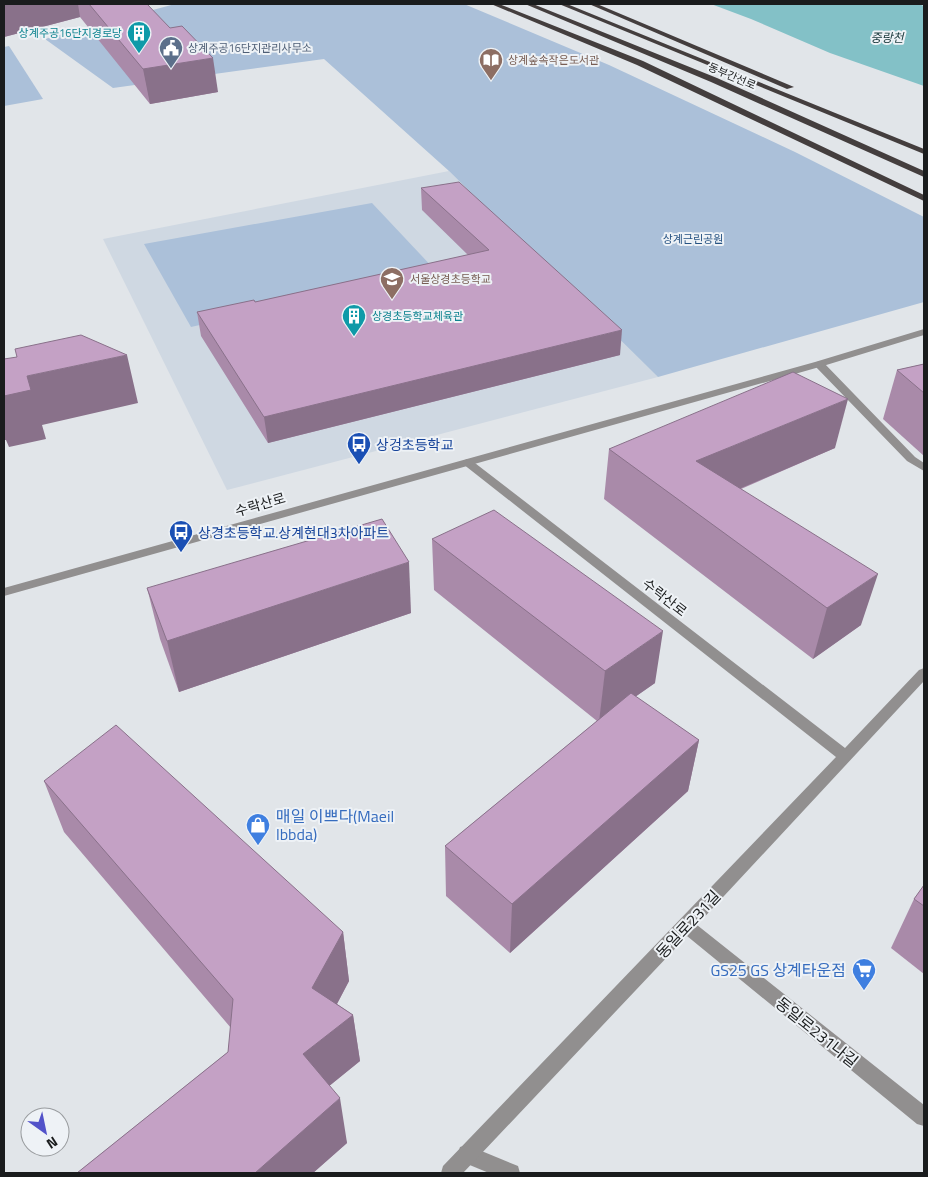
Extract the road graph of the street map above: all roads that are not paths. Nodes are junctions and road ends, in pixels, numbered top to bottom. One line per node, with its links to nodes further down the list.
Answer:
1 (494, 4): 9 (highway)
2 (528, 4): 8 (highway, 동부간선로)
3 (562, 4): 7 (highway, 동부간선로)
4 (592, 4): 5 (highway)
5 (797, 90)
6 (842, 109): 7 (highway)
7 (924, 150)
8 (924, 174)
9 (924, 198)
10 (924, 332): 11 (street, 수락산로)
11 (819, 364): 12 (street, 수락산로); 13 (street)
12 (467, 462): 14 (street, 수락산로); 16 (street, 수락산로)
13 (924, 468)
14 (4, 592)
15 (924, 673): 16 (street, 동일로231길)
16 (844, 756): 17 (street, 동일로231길)
17 (686, 926): 18 (street, 동일로231나길); 19 (street, 동일로231길)
18 (924, 1117)
19 (467, 1154): 20 (street, 동일로231길); 21 (street)
20 (450, 1173)
21 (511, 1173)

